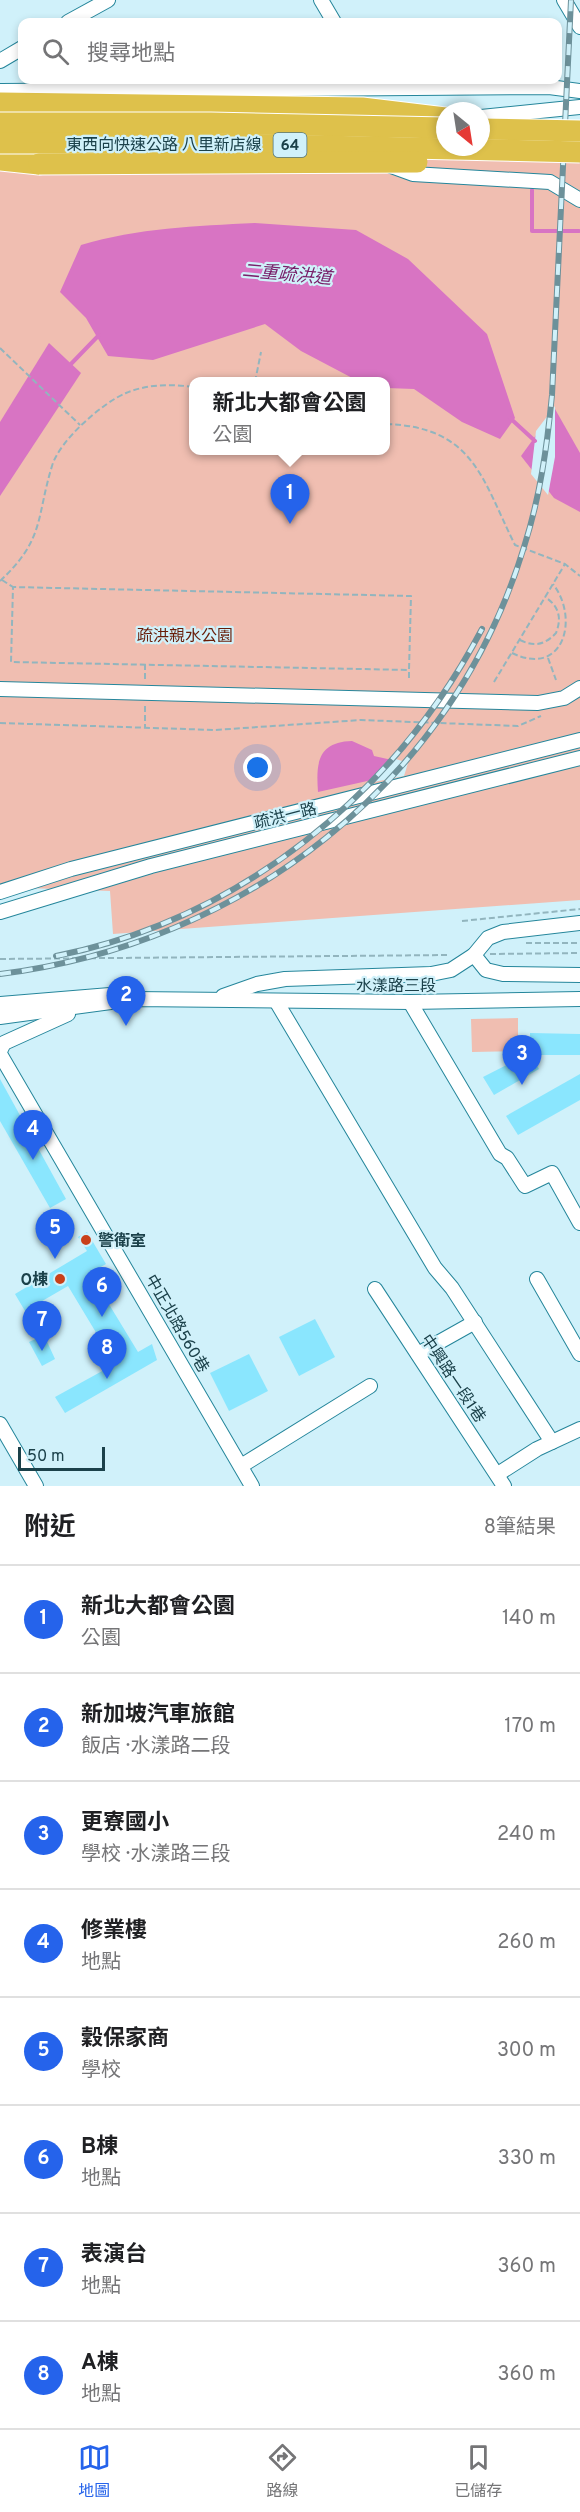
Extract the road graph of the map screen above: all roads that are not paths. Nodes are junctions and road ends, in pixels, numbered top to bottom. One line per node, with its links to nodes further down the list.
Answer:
1 (108, 0): 4 (street)
2 (321, 0): 5 (street)
3 (564, 0): 6 (street)
4 (75, 18)
5 (332, 18)
6 (580, 27)
7 (18, 50): 8 (street)
8 (0, 61)
9 (368, 84): 10 (street); 11 (street)
10 (0, 91)
11 (580, 91)
12 (0, 103): 15 (highway)
13 (580, 107): 14 (street)
14 (490, 116)
15 (436, 118)
16 (436, 120): 29 (street)
17 (0, 123): 19 (highway, 東西向快速公路 八里新店線 / 64, bridge)
18 (490, 124): 21 (highway, bridge)
19 (436, 128)
20 (490, 129): 21 (highway, bridge)
21 (534, 130): 22 (highway, bridge)
22 (580, 131)
23 (0, 143): 24 (highway, 東西向快速公路 八里新店線 / 64, bridge)
24 (580, 152)
25 (0, 160): 27 (highway)
26 (580, 162): 27 (highway, bridge)
27 (39, 164): 28 (highway)
28 (0, 165)
29 (580, 200)
30 (580, 688): 31 (street)
31 (0, 689)
32 (580, 740): 34 (street, 疏洪一路)
33 (580, 758): 35 (street, 疏洪一路)
34 (0, 892)
35 (0, 912)
36 (580, 923): 37 (street)
37 (478, 955): 38 (street); 41 (street)
38 (580, 975)
39 (133, 999): 41 (street, 水漾路三段); 44 (street); 45 (street)
40 (580, 999): 43 (street, 水漾路三段)
41 (212, 1000): 42 (street, 水漾路三段)
42 (276, 1001): 43 (street, 水漾路三段); 51 (street)
43 (410, 1002): 48 (street)
44 (0, 1004)
45 (80, 1008): 46 (street); 47 (street)
46 (0, 1017)
47 (0, 1053): 58 (street, 中正北路560巷)
48 (580, 1223)
49 (537, 1280): 53 (street)
50 (375, 1289): 52 (street, 中興路一段1巷)
51 (474, 1322): 52 (street); 57 (street)
52 (418, 1354): 59 (street, 中興路一段1巷)
53 (580, 1354)
54 (370, 1386): 58 (street)
55 (0, 1425): 60 (street)
56 (580, 1429): 57 (street)
57 (552, 1442): 59 (street)
58 (241, 1466): 61 (street, 中正北路560巷)
59 (501, 1480)
60 (36, 1486)
61 (252, 1486)

